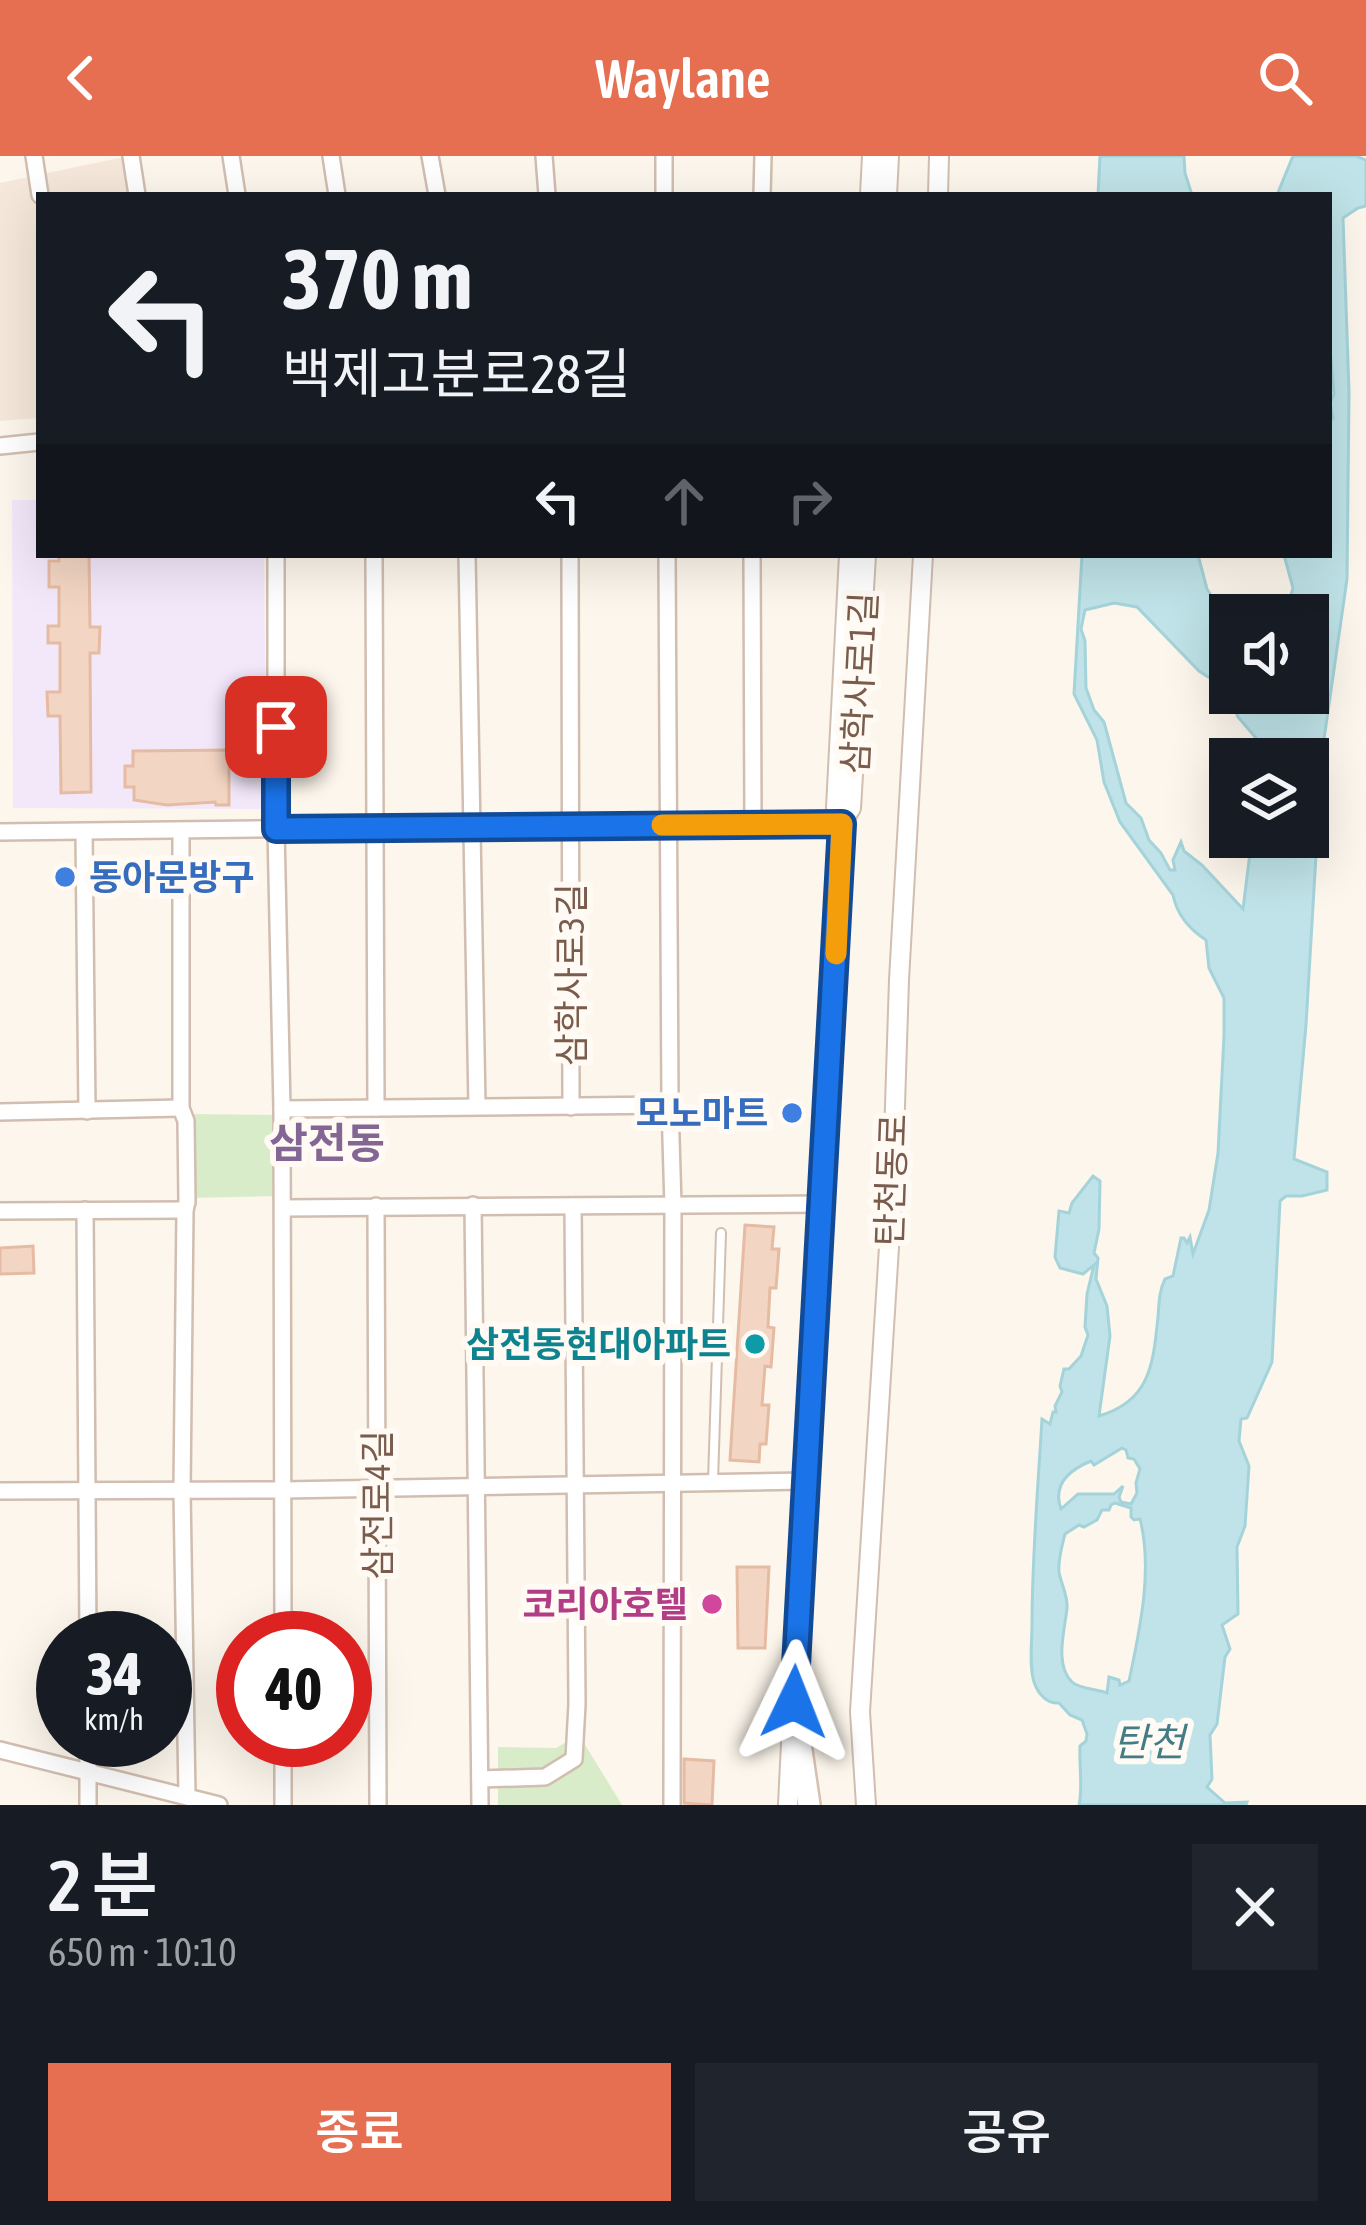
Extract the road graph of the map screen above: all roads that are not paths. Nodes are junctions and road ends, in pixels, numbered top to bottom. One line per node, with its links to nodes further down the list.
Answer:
1 (34, 156): 12 (street)
2 (130, 156): 13 (street)
3 (232, 156): 14 (street)
4 (331, 156): 15 (street)
5 (430, 156): 16 (street)
6 (544, 156): 17 (street)
7 (664, 156): 18 (street)
8 (764, 156): 19 (street)
9 (872, 156): 20 (street)
10 (889, 156): 21 (street)
11 (939, 156): 22 (street)
12 (40, 192)
13 (136, 192)
14 (237, 192)
15 (337, 192)
16 (436, 192)
17 (548, 192)
18 (664, 192)
19 (762, 192)
20 (870, 192)
21 (887, 192)
22 (938, 192)
23 (36, 442): 24 (street)
24 (0, 446)
25 (276, 558): 40 (street)
26 (374, 558): 38 (street)
27 (467, 558): 39 (street)
28 (570, 558): 37 (street, 삼학사로3길)
29 (667, 558): 35 (street)
30 (752, 558): 34 (street)
31 (849, 558): 36 (street, 삼학사로1길)
32 (866, 558): 36 (street, 삼학사로1길)
33 (923, 558): 88 (street, 탄천동로)
34 (753, 823): 35 (street); 36 (street)
35 (668, 824): 37 (street); 44 (street)
36 (842, 824): 52 (street)
37 (571, 826): 39 (street); 46 (street, 삼학사로3길)
38 (374, 827): 39 (street); 40 (street); 48 (street)
39 (472, 827): 45 (street)
40 (276, 829): 41 (street); 49 (street)
41 (181, 831): 43 (street); 47 (street)
42 (0, 832): 43 (street)
43 (84, 832): 50 (street)
44 (670, 1105): 46 (street); 56 (street)
45 (477, 1106): 46 (street); 48 (street)
46 (571, 1107)
47 (181, 1108): 50 (street); 59 (street)
48 (376, 1108): 49 (street)
49 (282, 1109): 57 (street)
50 (87, 1111): 51 (street)
51 (0, 1112)
52 (820, 1204): 56 (street); 62 (street)
53 (473, 1205): 54 (street); 55 (street); 66 (street)
54 (573, 1205): 56 (street); 64 (street)
55 (376, 1206): 57 (street); 67 (street, 삼전로4길)
56 (673, 1207): 65 (street)
57 (283, 1208): 68 (street)
58 (85, 1210): 59 (street); 60 (street); 70 (street)
59 (184, 1210): 71 (street)
60 (0, 1211)
61 (721, 1233): 63 (lane)
62 (805, 1481): 63 (street); 74 (street)
63 (713, 1483): 65 (street)
64 (574, 1484): 65 (street); 66 (street); 78 (street)
65 (671, 1484): 85 (street)
66 (475, 1487): 67 (street); 78 (street)
67 (376, 1489): 68 (street); 83 (street, 삼전로4길)
68 (283, 1490): 71 (street); 73 (street)
69 (0, 1491): 70 (street)
70 (87, 1491): 71 (street); 72 (street)
71 (182, 1491): 79 (street)
72 (88, 1611)
73 (283, 1611)
74 (794, 1702): 86 (street); 87 (main road)
75 (0, 1750): 77 (street)
76 (283, 1767): 82 (street)
77 (88, 1770): 79 (street); 80 (street)
78 (480, 1779): 84 (street)
79 (187, 1797): 81 (street)
80 (88, 1805)
81 (219, 1805)
82 (283, 1805)
83 (378, 1805)
84 (480, 1805)
85 (672, 1805)
86 (784, 1805)
87 (809, 1805)
88 (866, 1805)

